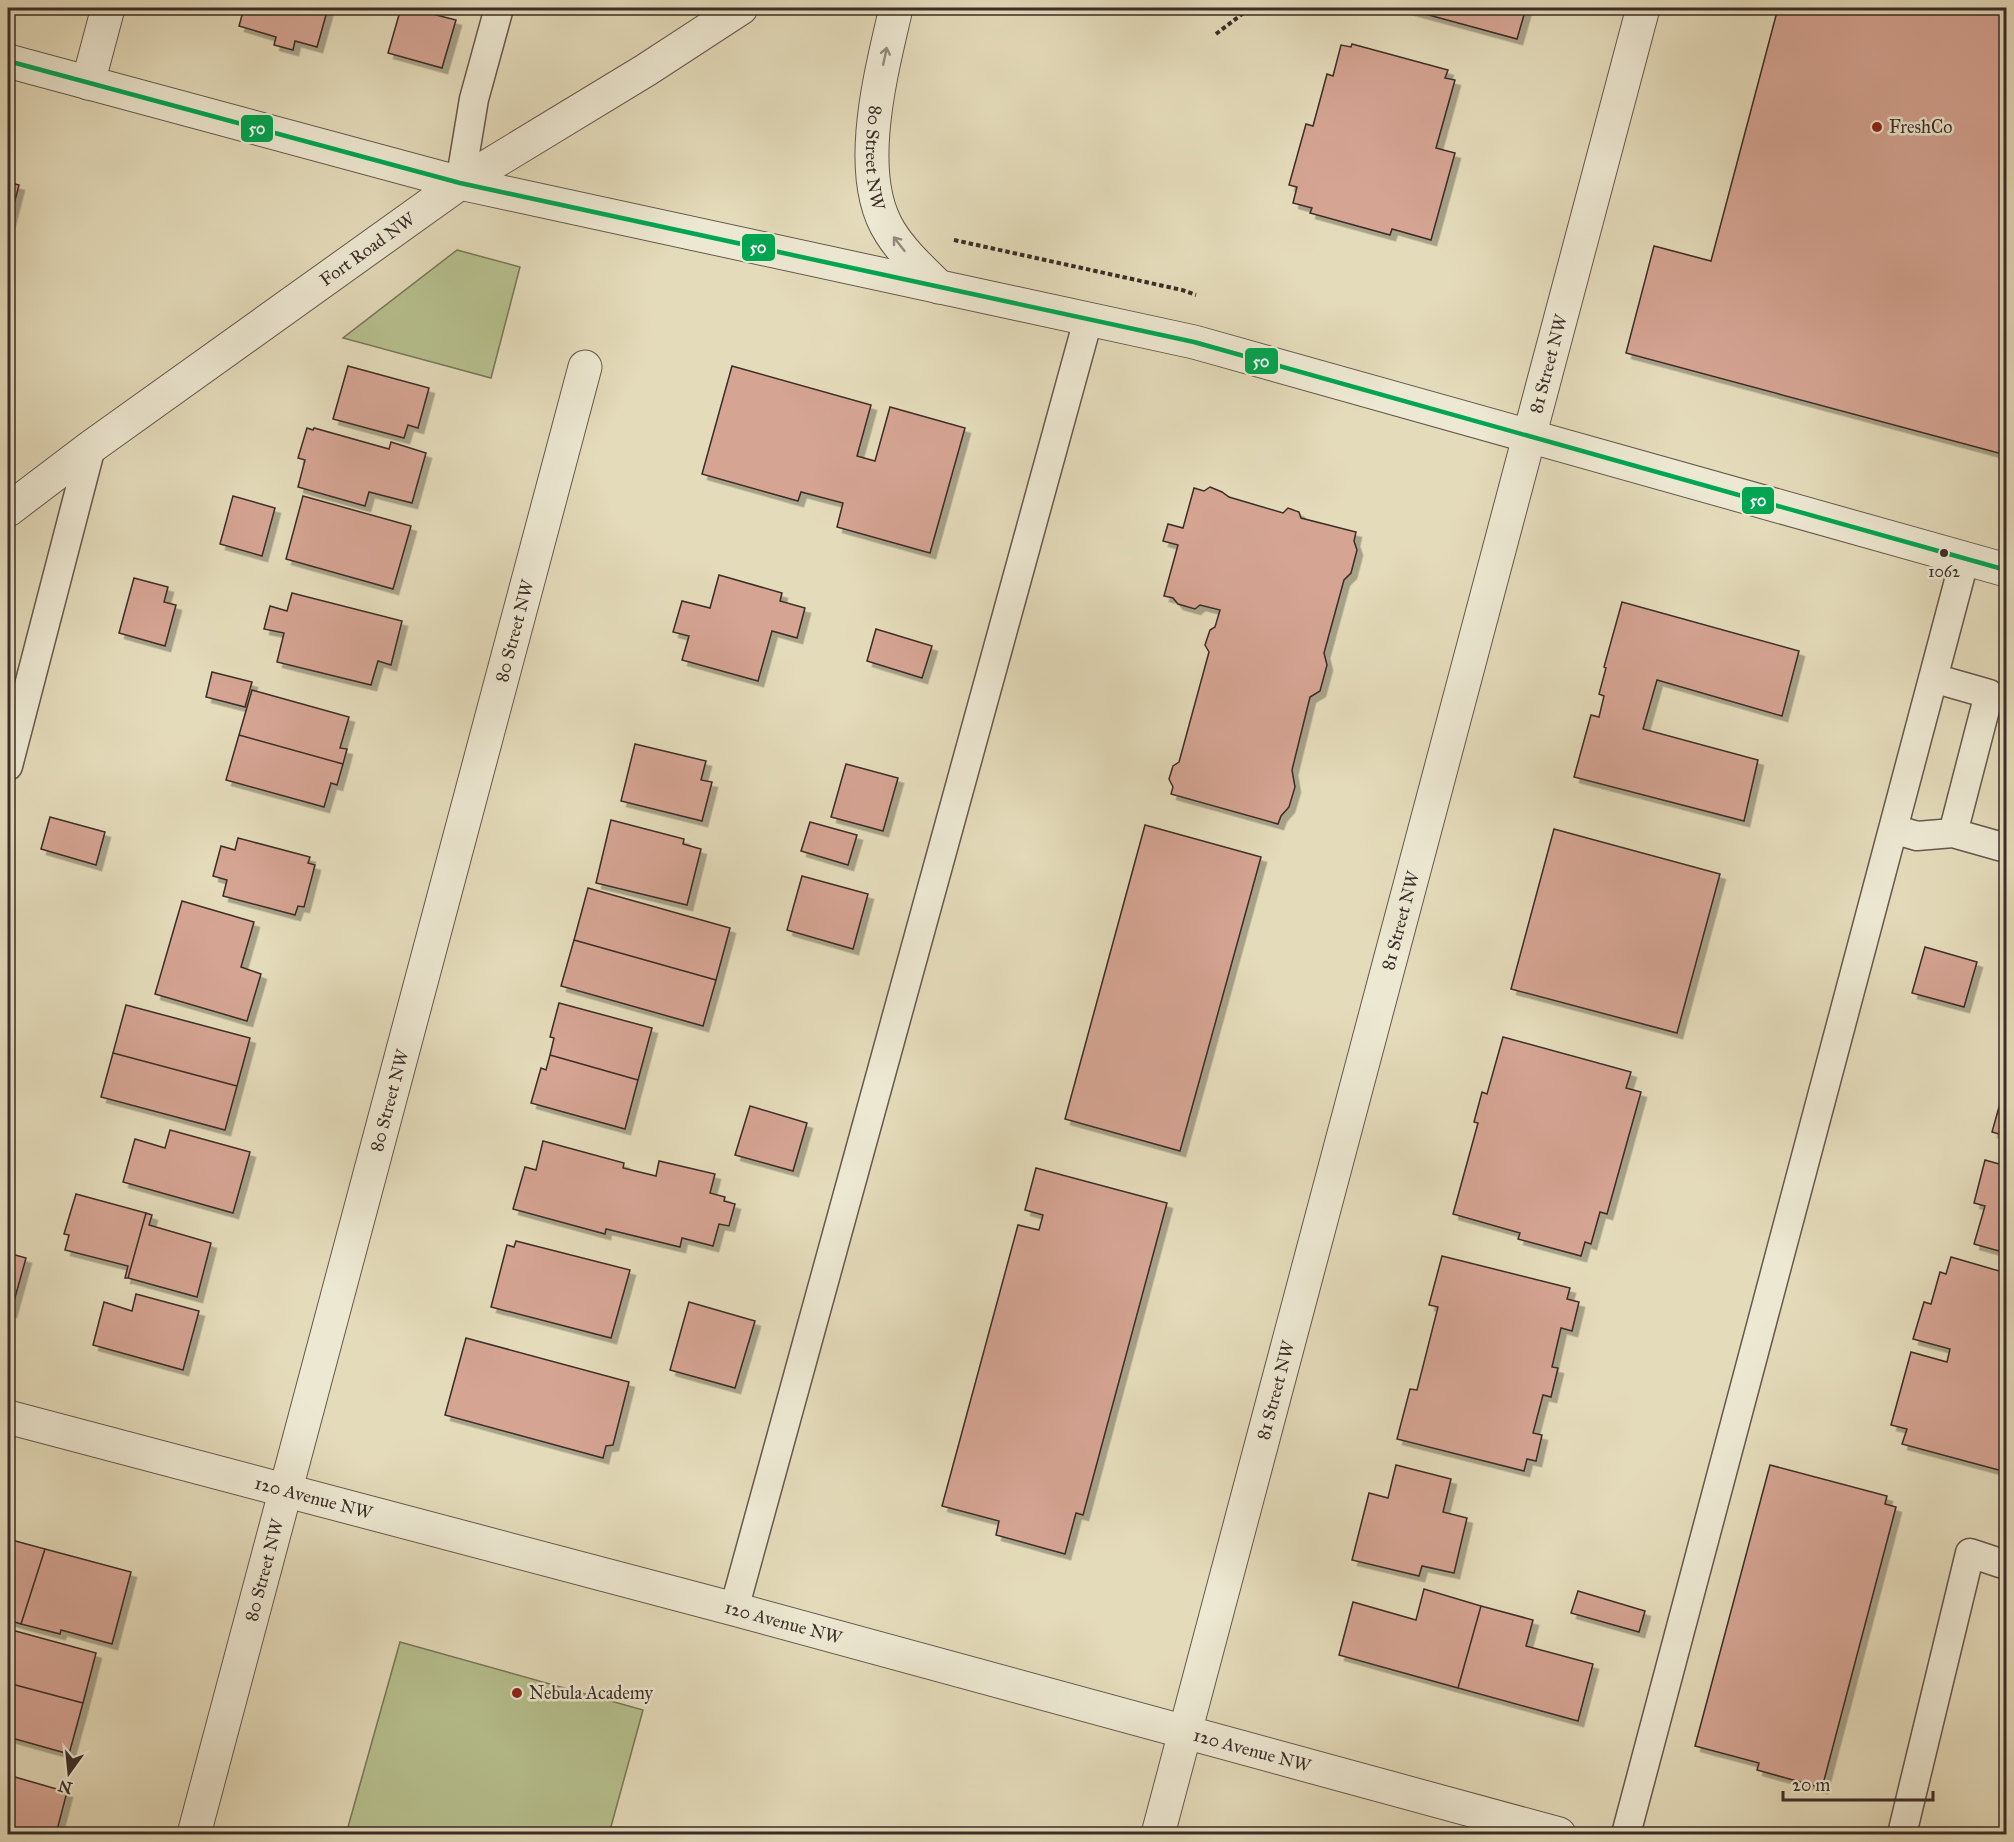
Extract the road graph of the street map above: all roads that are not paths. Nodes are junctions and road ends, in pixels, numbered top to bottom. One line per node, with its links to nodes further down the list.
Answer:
1 (108, 8): 7 (street)
2 (499, 8): 8 (lane)
3 (741, 8): 8 (street, Fort Road NW)
4 (896, 8): 9 (street, 80 Street NW, one-way to 4)
5 (1643, 8): 12 (street, 81 Street NW)
6 (8, 61): 7 (street)
7 (88, 83): 8 (street)
8 (460, 183): 9 (street); 13 (street, Fort Road NW)
9 (939, 287): 10 (street)
10 (1088, 320): 12 (street); 25 (lane)
11 (585, 368): 23 (street, 80 Street NW)
12 (1528, 436): 15 (street); 26 (street, 81 Street NW)
13 (90, 447): 14 (street, Fort Road NW); 18 (lane)
14 (8, 510)
15 (1965, 558): 16 (street); 17 (lane)
16 (2007, 570)
17 (1933, 678): 19 (lane); 20 (lane)
18 (8, 766)
19 (1893, 829): 20 (lane); 30 (lane)
20 (1953, 833): 21 (lane)
21 (2007, 848)
22 (8, 1417): 23 (street, 120 Avenue NW)
23 (285, 1491): 25 (street, 120 Avenue NW); 27 (street, 80 Street NW)
24 (2007, 1565): 31 (lane)
25 (734, 1609): 26 (street, 120 Avenue NW)
26 (1185, 1734): 28 (street, 81 Street NW); 29 (street, 120 Avenue NW)
27 (194, 1834)
28 (1158, 1834)
29 (1559, 1834)
30 (1626, 1834)
31 (1902, 1834)

